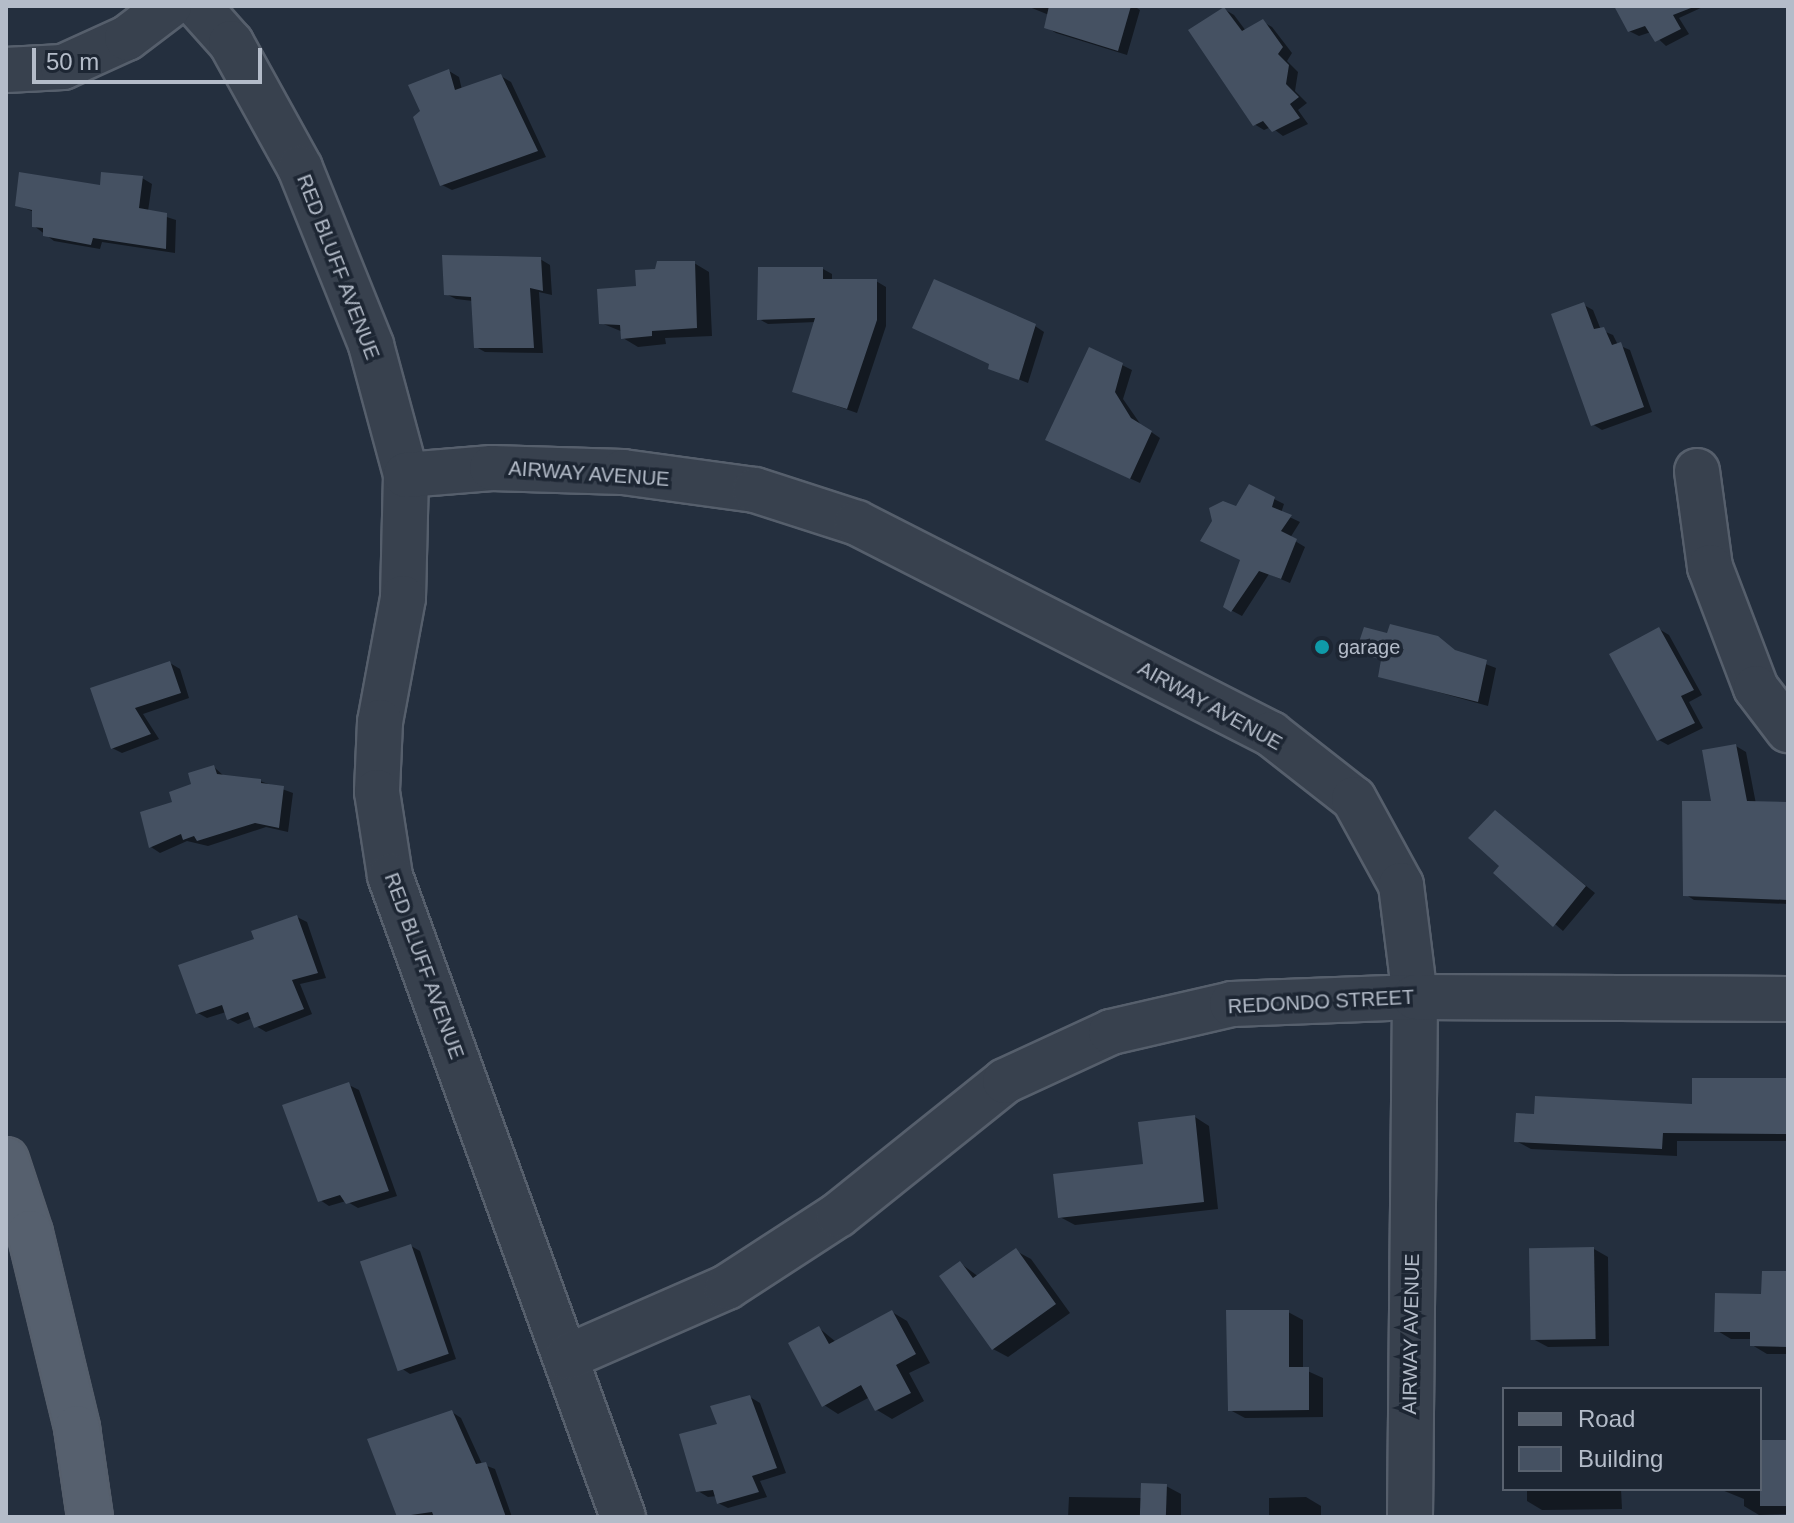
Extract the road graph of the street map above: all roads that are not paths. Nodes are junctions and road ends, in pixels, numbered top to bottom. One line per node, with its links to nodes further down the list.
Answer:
1 (169, 6): 3 (street)
2 (198, 6): 5 (street, RED BLUFF AVENUE)
3 (6, 70)
4 (1697, 471): 6 (street)
5 (406, 475): 7 (street, AIRWAY AVENUE); 10 (street, RED BLUFF AVENUE)
6 (1788, 730)
7 (1415, 997): 8 (street, REDONDO STREET); 10 (street, REDONDO STREET); 13 (street, AIRWAY AVENUE)
8 (1788, 999)
9 (6, 1160): 11 (main road)
10 (567, 1357): 12 (street, RED BLUFF AVENUE)
11 (90, 1517)
12 (623, 1517)
13 (1410, 1517)

